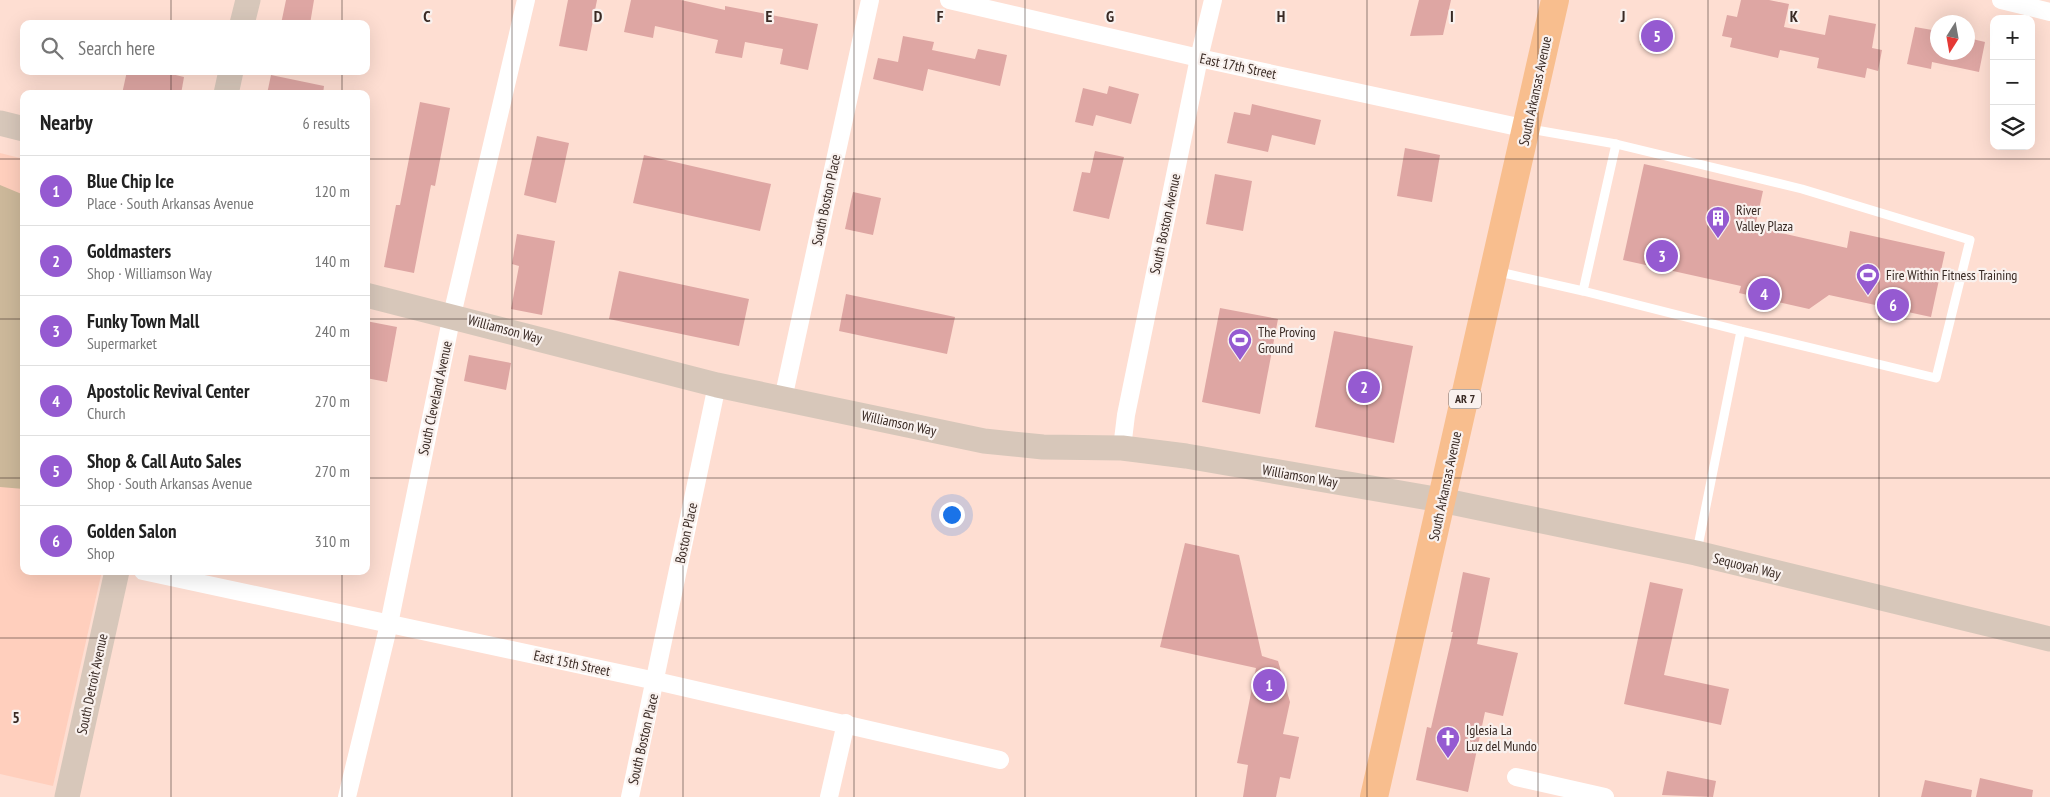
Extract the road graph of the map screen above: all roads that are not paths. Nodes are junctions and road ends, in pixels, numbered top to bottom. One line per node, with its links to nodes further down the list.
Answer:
1 (248, 0): 9 (street)
2 (526, 0): 20 (street, South Cleveland Avenue)
3 (870, 0): 23 (street, South Boston Place)
4 (949, 0): 10 (street, East 17th Street)
5 (1213, 0): 10 (street, South Boston Avenue)
6 (1555, 0): 15 (highway, South Arkansas Avenue / AR 7)
7 (2001, 0): 8 (street)
8 (2050, 12)
9 (243, 20)
10 (1199, 58): 15 (street, East 17th Street); 24 (street, South Boston Avenue)
11 (230, 75): 12 (street)
12 (227, 90)
13 (0, 123): 14 (street)
14 (20, 128)
15 (1527, 129): 16 (lane); 17 (highway, South Arkansas Avenue / AR 7)
16 (1616, 144): 18 (lane); 21 (lane)
17 (1494, 271): 18 (lane); 25 (highway, South Arkansas Avenue / AR 7)
18 (1583, 291): 21 (lane)
19 (370, 296): 20 (street, Williamson Way)
20 (452, 315): 22 (street, Williamson Way); 29 (street, South Cleveland Avenue)
21 (1741, 331): 26 (lane)
22 (717, 385): 23 (street, Williamson Way); 31 (street, Boston Place)
23 (783, 399): 24 (street, Williamson Way)
24 (1122, 448): 25 (street, Williamson Way)
25 (1441, 500): 26 (street, Sequoyah Way); 39 (highway, South Arkansas Avenue / AR 7)
26 (1696, 553): 30 (street, Sequoyah Way)
27 (116, 575): 35 (street, South Detroit Avenue)
28 (162, 575): 29 (street, East 15th Street)
29 (389, 624): 31 (street, East 15th Street); 36 (street, South Cleveland Avenue)
30 (2050, 640)
31 (656, 681): 32 (street, East 15th Street); 37 (street, South Boston Place)
32 (846, 723): 33 (street, East 15th Street); 38 (street)
33 (1000, 760)
34 (1516, 777): 40 (street)
35 (67, 797)
36 (347, 797)
37 (630, 797)
38 (829, 797)
39 (1374, 797)
40 (1605, 797)

